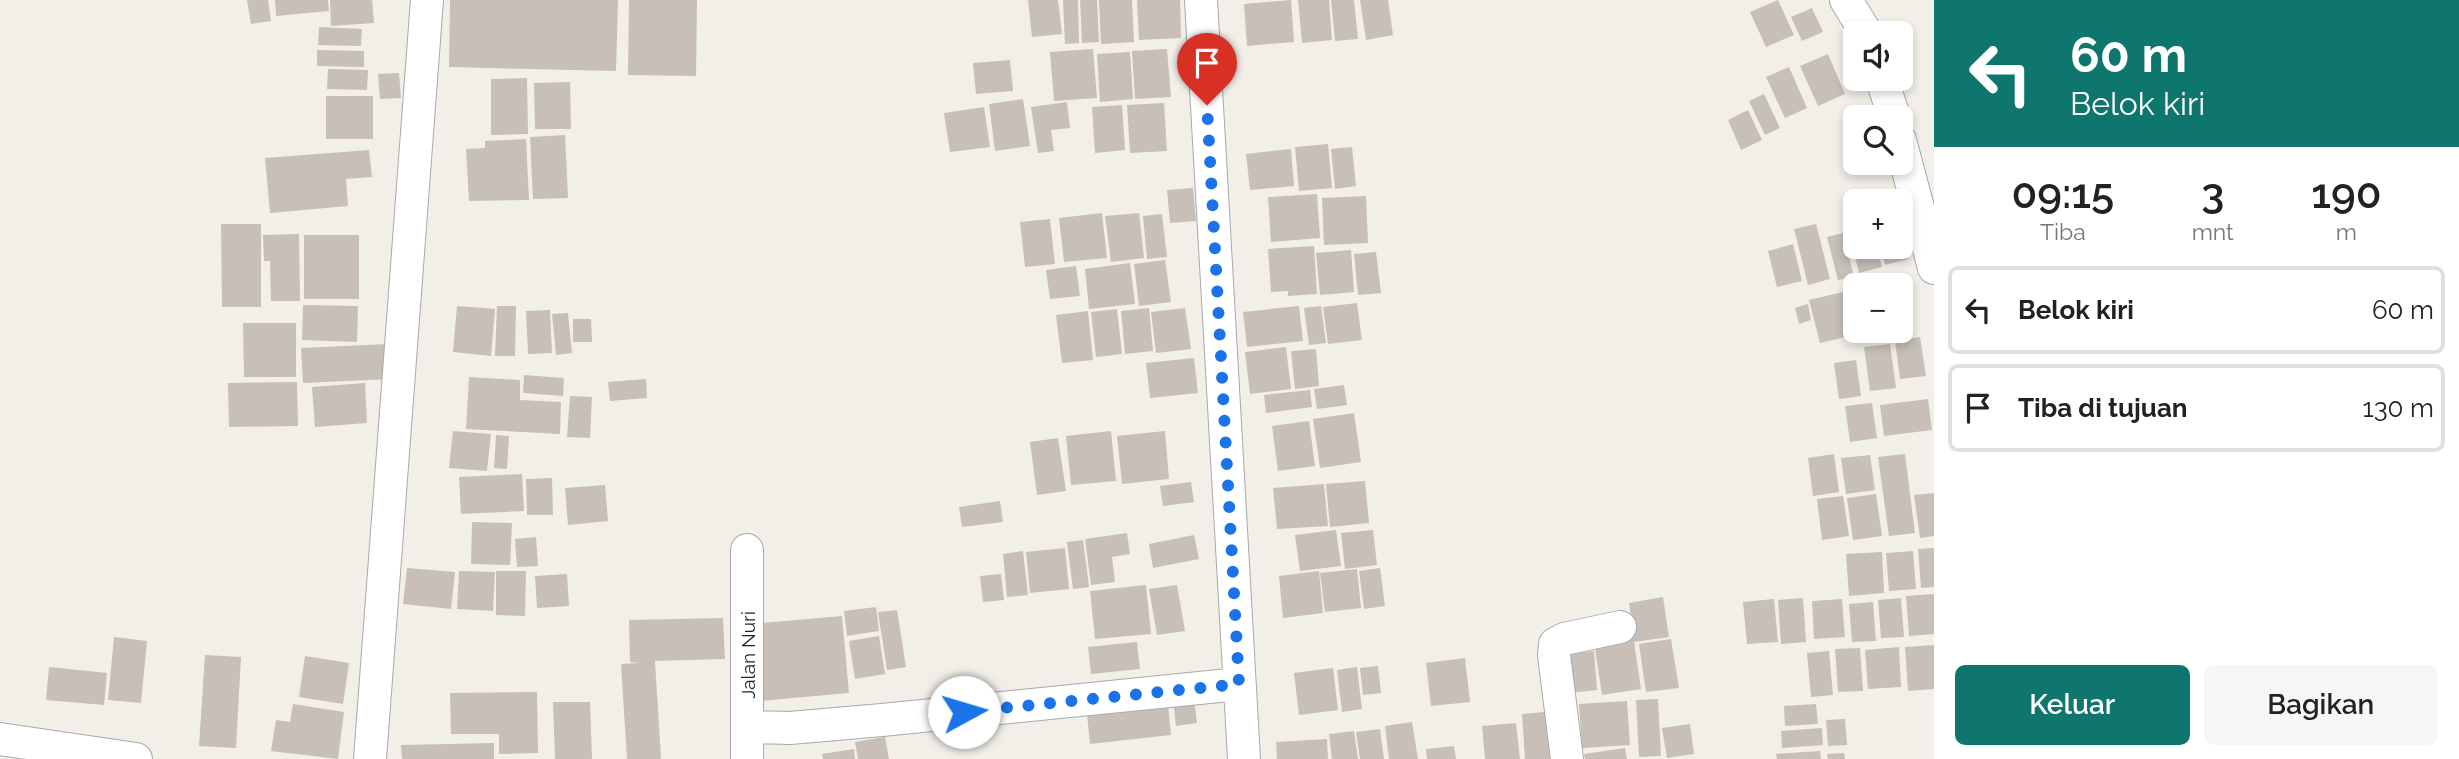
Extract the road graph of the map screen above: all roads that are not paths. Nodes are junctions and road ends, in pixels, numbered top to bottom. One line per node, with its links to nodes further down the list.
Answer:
1 (427, 0): 13 (street)
2 (1202, 0): 9 (street)
3 (1846, 0): 4 (street)
4 (1859, 21)
5 (1909, 175): 6 (street)
6 (1934, 268)
7 (747, 551): 10 (street, Jalan Nuri)
8 (1620, 626): 16 (street)
9 (1239, 684): 10 (street); 15 (street)
10 (748, 727): 14 (street, Jalan Nuri)
11 (0, 739): 12 (street)
12 (136, 759)
13 (370, 759)
14 (747, 759)
15 (1244, 759)
16 (1567, 759)

